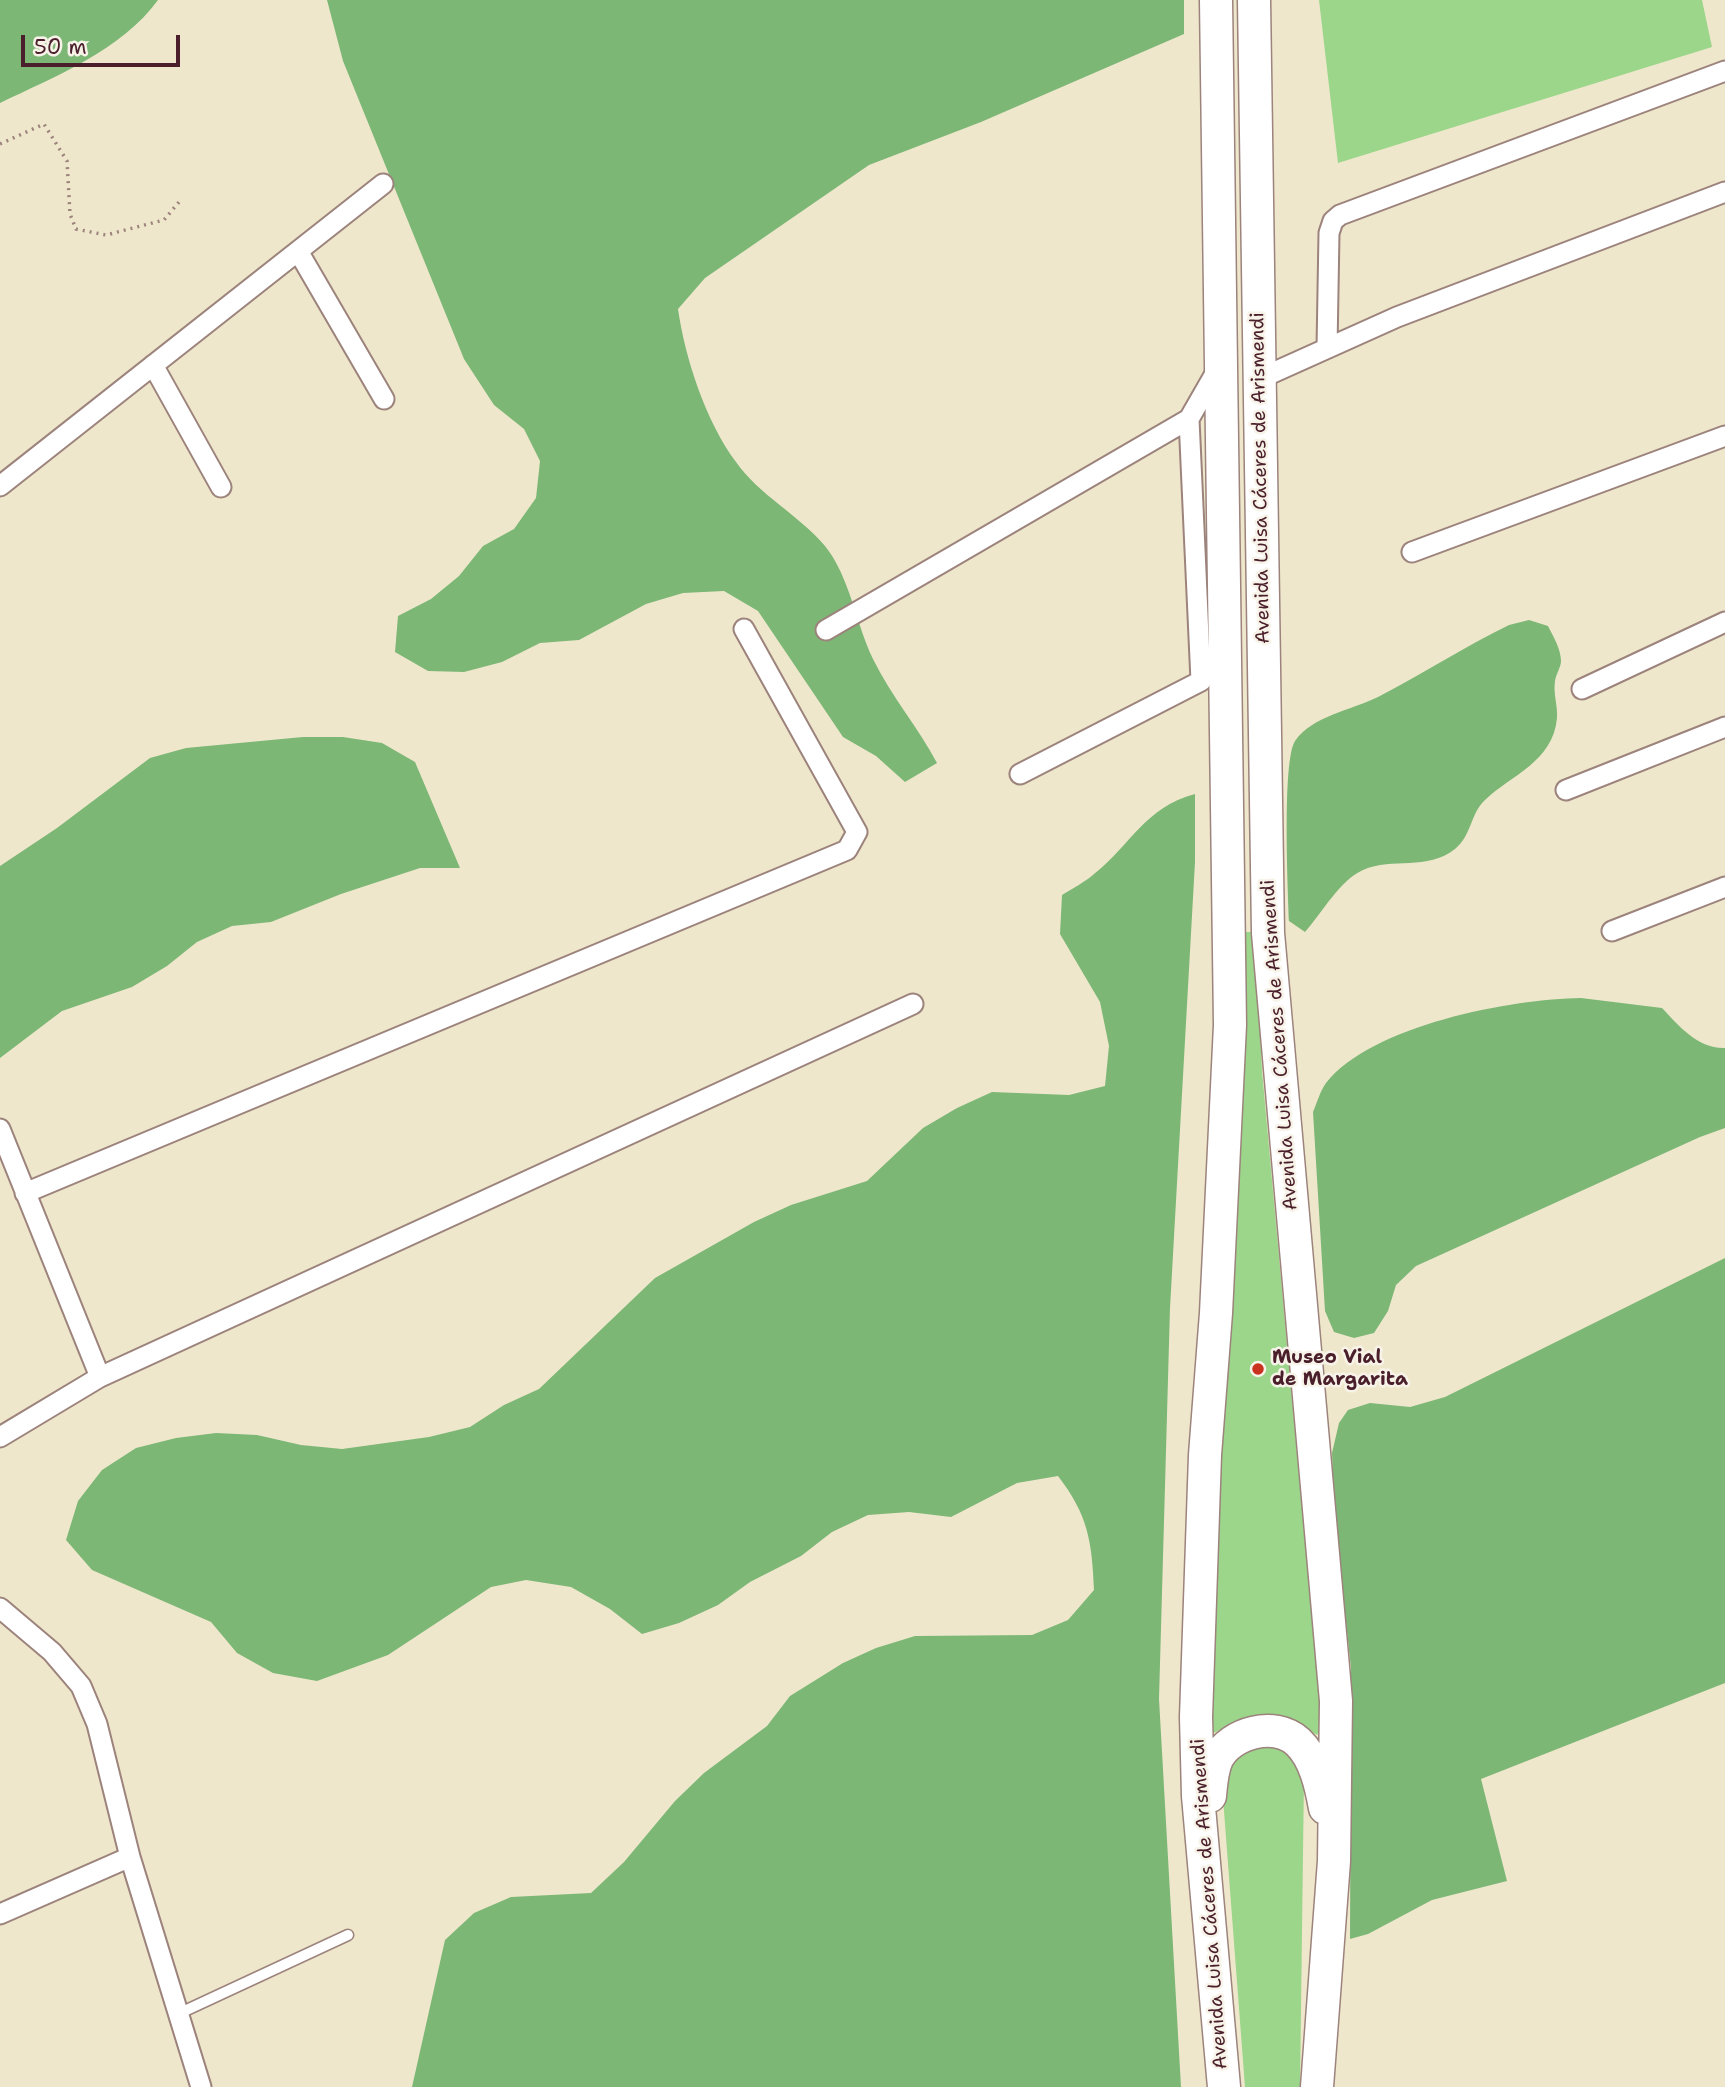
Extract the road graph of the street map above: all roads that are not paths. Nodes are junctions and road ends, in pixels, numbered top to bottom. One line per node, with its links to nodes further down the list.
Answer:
1 (1216, 0): 8 (main road, Avenida Luisa Cáceres de Arismendi)
2 (1254, 0): 10 (main road, Avenida Luisa Cáceres de Arismendi)
3 (1725, 71): 7 (street)
4 (383, 184): 6 (street)
5 (1725, 192): 7 (street)
6 (298, 251): 9 (street); 11 (street)
7 (1327, 348): 10 (street)
8 (1221, 359): 12 (street); 34 (main road, Avenida Luisa Cáceres de Arismendi)
9 (153, 365): 14 (street); 15 (street)
10 (1259, 379): 33 (main road, Avenida Luisa Cáceres de Arismendi)
11 (384, 400)
12 (1189, 419): 19 (street); 22 (street)
13 (1725, 436): 16 (street)
14 (0, 486)
15 (221, 487)
16 (1412, 552)
17 (1725, 622): 20 (street)
18 (744, 629): 28 (street)
19 (826, 630)
20 (1582, 689)
21 (1725, 727): 23 (street)
22 (1020, 774)
23 (1566, 790)
24 (1725, 887): 25 (street)
25 (1612, 931)
26 (913, 1004): 29 (street)
27 (0, 1129): 28 (street)
28 (25, 1193): 29 (street)
29 (100, 1377): 30 (street)
30 (0, 1437)
31 (0, 1608): 32 (street)
32 (130, 1857): 35 (street); 37 (street)
33 (1334, 1861): 34 (main road); 40 (main road, Avenida Luisa Cáceres de Arismendi)
34 (1206, 1874): 39 (main road, Avenida Luisa Cáceres de Arismendi)
35 (0, 1914)
36 (348, 1935): 37 (lane)
37 (178, 2014): 38 (street)
38 (201, 2087)
39 (1224, 2087)
40 (1317, 2087)

